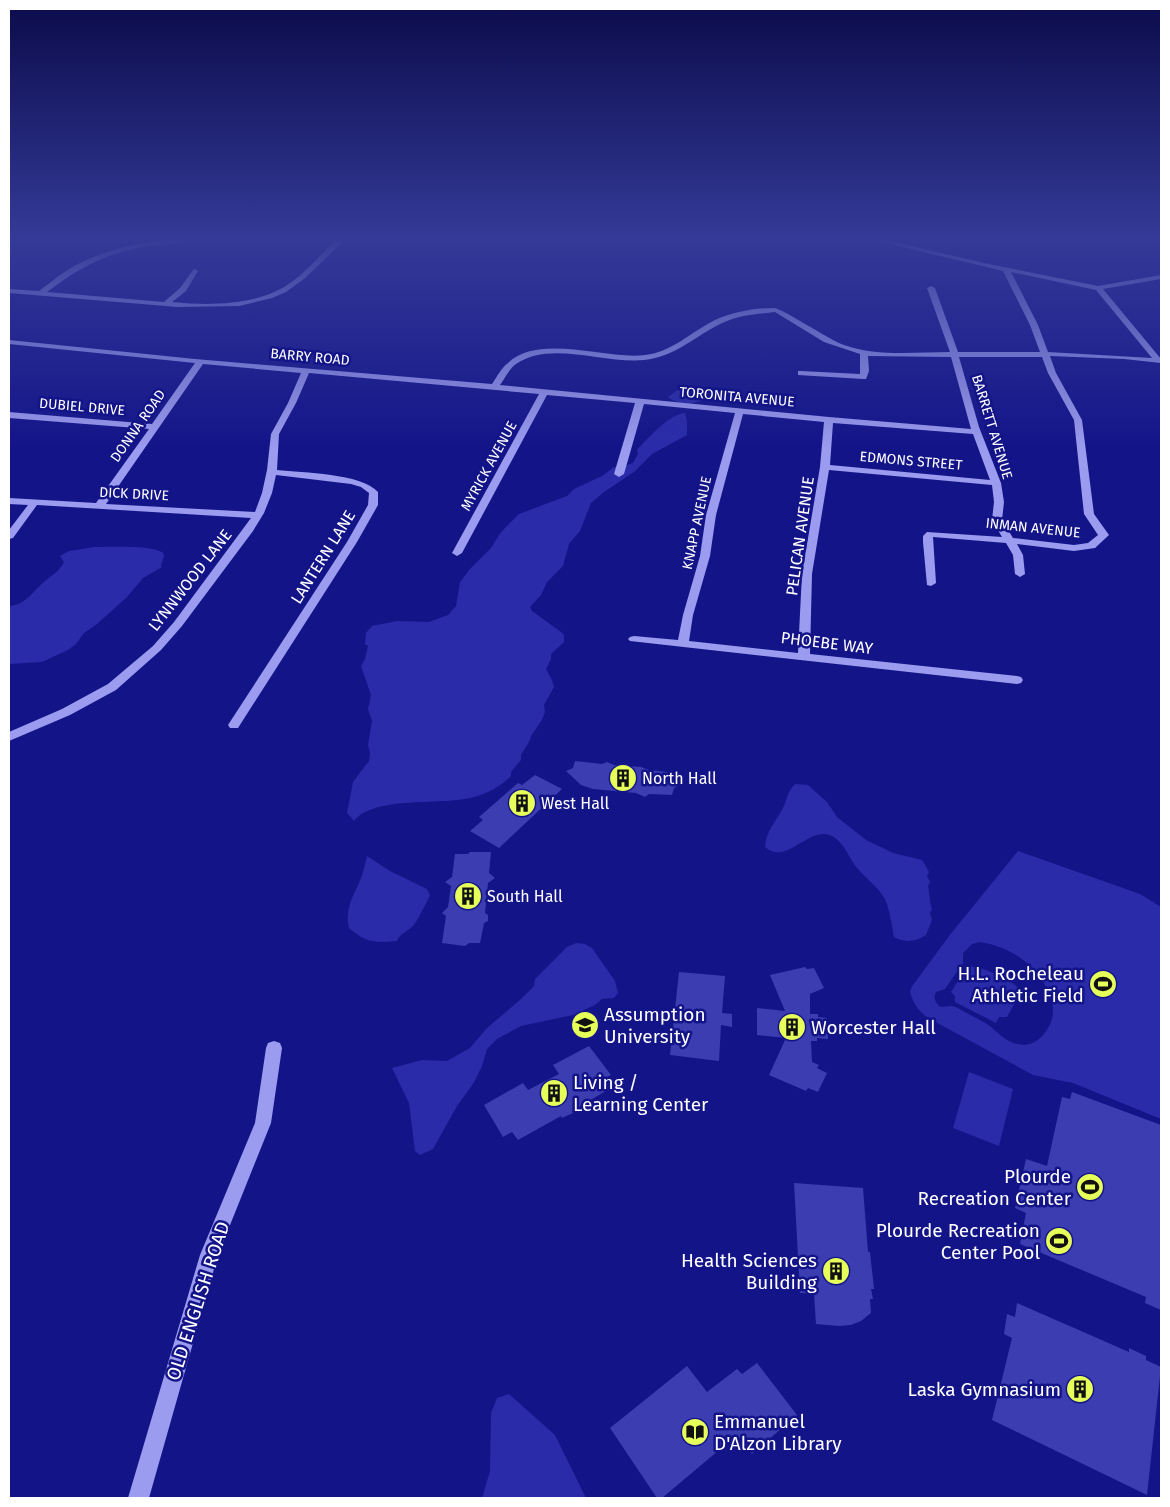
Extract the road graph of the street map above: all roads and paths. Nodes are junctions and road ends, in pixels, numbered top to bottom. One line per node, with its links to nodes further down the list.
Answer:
1 (938, 308): 6 (street, BARRETT AVENUE)
2 (1024, 308): 7 (street, INMAN AVENUE)
3 (1115, 308): 9 (street)
4 (9, 342): 8 (street, BARRY ROAD)
5 (864, 353): 6 (street); 11 (street); 12 (street)
6 (955, 354): 7 (street); 19 (street, BARRETT AVENUE)
7 (1046, 354): 9 (street); 29 (street, INMAN AVENUE)
8 (201, 361): 10 (street, BARRY ROAD); 18 (street, DONNA ROAD)
9 (1159, 361)
10 (306, 371): 12 (street, BARRY ROAD); 21 (street, LYNNWOOD LANE)
11 (801, 373)
12 (495, 387): 13 (street, TORONITA AVENUE)
13 (544, 392): 14 (street, TORONITA AVENUE); 30 (street, MYRICK AVENUE)
14 (640, 402): 15 (street, TORONITA AVENUE); 22 (street)
15 (740, 410): 17 (street, TORONITA AVENUE); 34 (street, KNAPP AVENUE)
16 (9, 415): 18 (street, DUBIEL DRIVE)
17 (829, 420): 19 (street, TORONITA AVENUE); 20 (street, PELICAN AVENUE)
18 (154, 427): 26 (street, DONNA ROAD)
19 (977, 432): 23 (street, BARRETT AVENUE)
20 (825, 467): 23 (street, EDMONS STREET); 35 (street, PELICAN AVENUE)
21 (271, 472): 27 (street, LYNNWOOD LANE); 37 (street, LANTERN LANE)
22 (619, 474)
23 (996, 483): 29 (street, BARRETT AVENUE)
24 (9, 501): 25 (street, DICK DRIVE)
25 (34, 502): 26 (street, DICK DRIVE); 28 (street)
26 (99, 506): 27 (street, DICK DRIVE)
27 (257, 515): 38 (street, LYNNWOOD LANE)
28 (9, 536)
29 (1008, 540): 31 (street, BARRETT AVENUE); 32 (street, INMAN AVENUE)
30 (457, 553)
31 (1020, 574)
32 (931, 583)
33 (634, 639): 34 (street, PHOEBE WAY)
34 (683, 643): 35 (street, PHOEBE WAY)
35 (804, 657): 36 (street, PHOEBE WAY)
36 (1017, 680)
37 (234, 725)
38 (9, 737)
39 (274, 1048): 40 (street, OLD ENGLISH ROAD)
40 (138, 1498)

